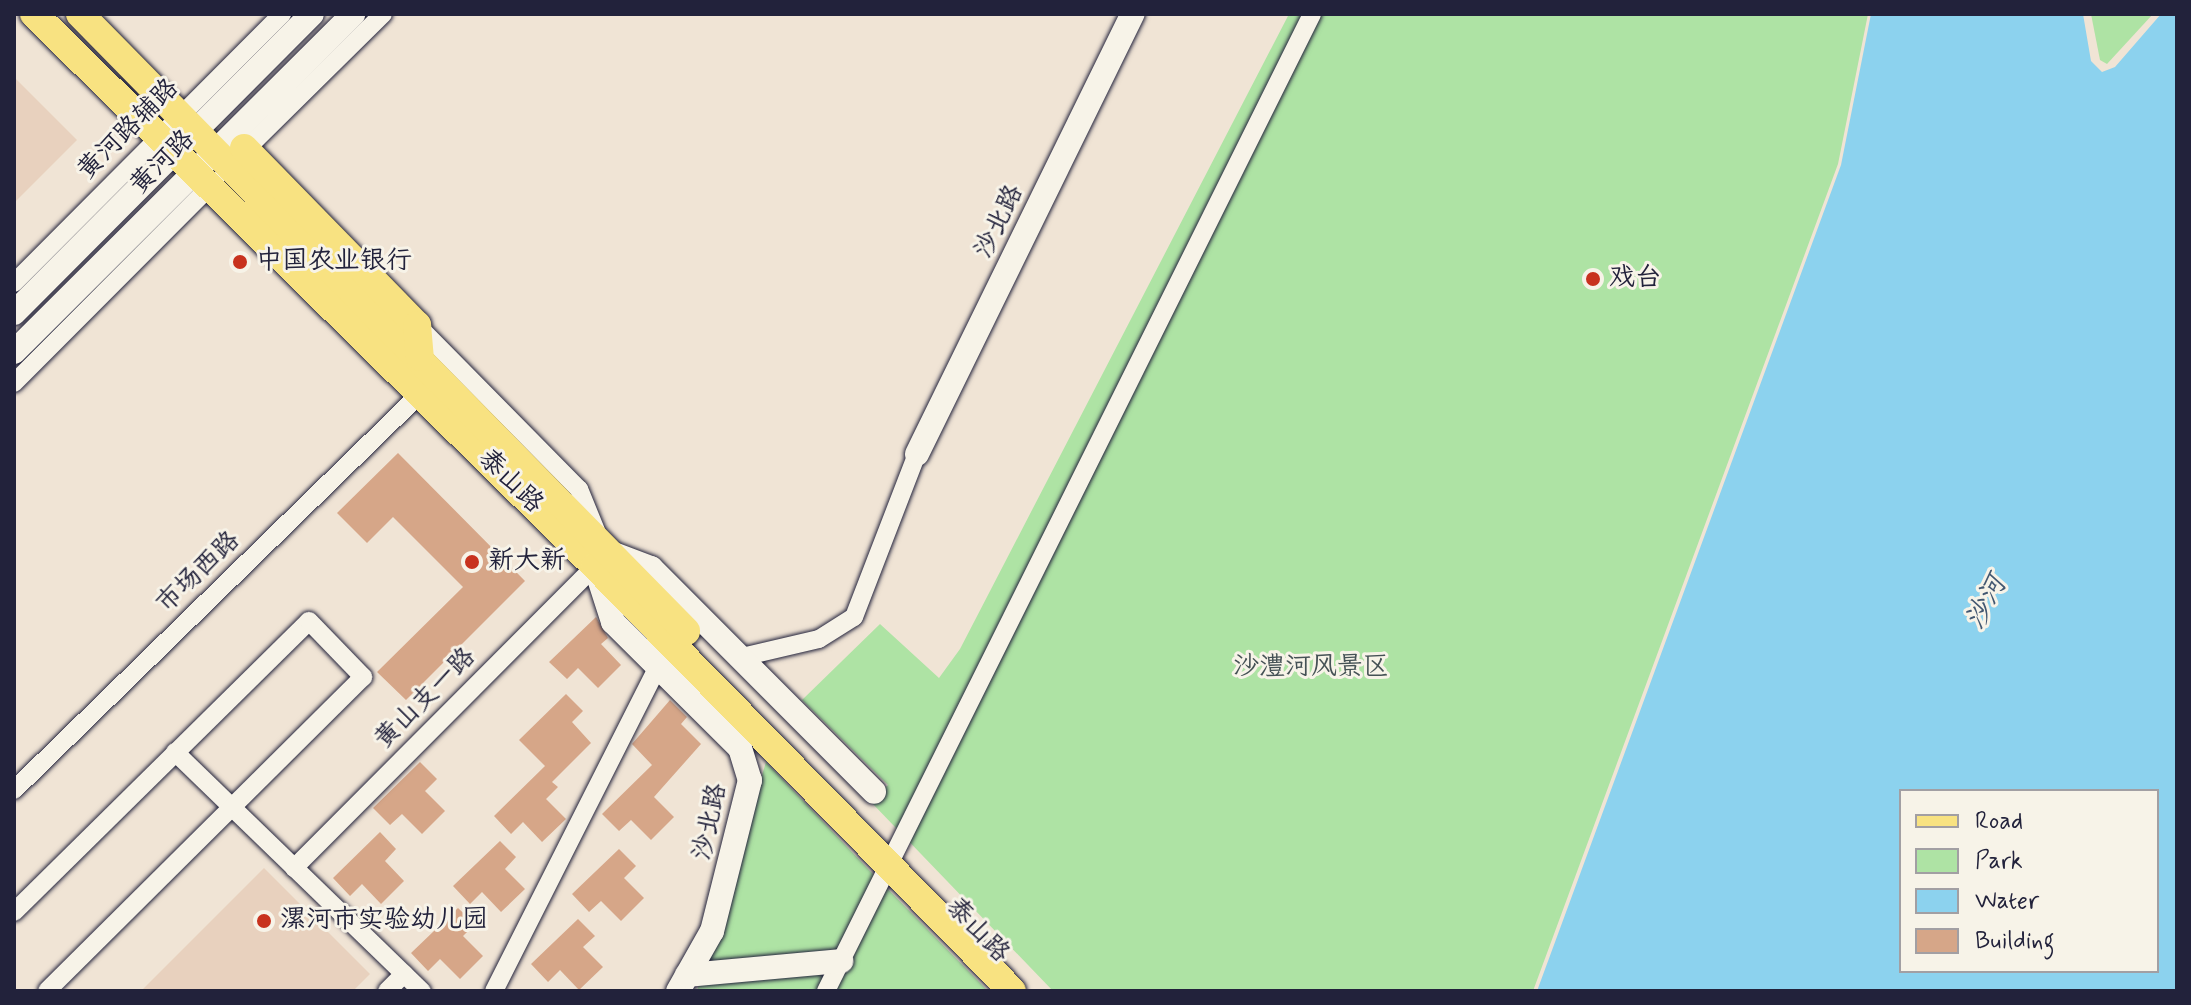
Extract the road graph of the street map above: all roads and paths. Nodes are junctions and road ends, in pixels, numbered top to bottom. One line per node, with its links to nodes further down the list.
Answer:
1 (34, 14): 10 (main road, 泰山路)
2 (80, 14): 9 (main road, 泰山路)
3 (282, 14): 9 (street, 黄河路辅路)
4 (312, 14): 9 (street, 黄河路)
5 (353, 14): 11 (street, 黄河路)
6 (383, 14): 11 (street)
7 (1133, 14): 20 (street, 沙北路)
8 (1312, 14): 28 (street)
9 (190, 121): 10 (street, 黄河路); 11 (main road, 泰山路)
10 (166, 145): 12 (main road, 泰山路); 13 (street, 黄河路辅路); 14 (street, 黄河路)
11 (232, 149): 12 (street, 黄河路); 15 (main road); 17 (main road, 泰山路)
12 (202, 180): 16 (street, 黄河路); 18 (street); 19 (main road, 泰山路)
13 (14, 283)
14 (14, 313)
15 (417, 325): 17 (main road); 21 (street)
16 (14, 352)
17 (420, 357): 21 (main road, 泰山路)
18 (14, 383)
19 (420, 394): 21 (main road, 泰山路); 25 (street, 市场西路)
20 (917, 454): 22 (street)
21 (602, 554): 22 (street); 23 (street, 沙北路); 28 (main road, 泰山路); 29 (street, 黄山支一路)
22 (742, 657): 26 (street)
23 (658, 667): 33 (street, 沙北路); 37 (street)
24 (175, 752): 27 (street); 27 (street); 30 (street)
25 (14, 790)
26 (874, 792)
27 (230, 806): 29 (street); 34 (street)
28 (892, 856): 31 (street); 39 (main road, 泰山路); 40 (main road, 泰山路)
29 (294, 868): 32 (street)
30 (14, 912)
31 (841, 961): 33 (street); 38 (street)
32 (404, 974): 35 (street); 36 (street)
33 (682, 983)
34 (47, 991)
35 (387, 991)
36 (422, 991)
37 (494, 991)
38 (826, 991)
39 (1012, 991)
40 (1035, 991)

